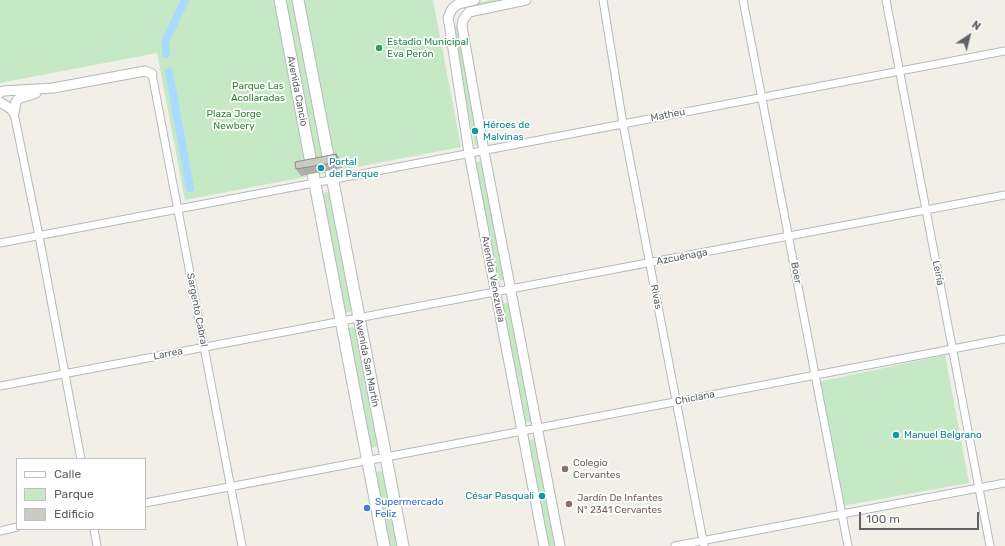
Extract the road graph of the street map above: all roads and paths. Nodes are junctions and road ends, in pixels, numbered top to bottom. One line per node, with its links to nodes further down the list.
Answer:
1 (280, 0): 22 (main road, Avenida Cancio)
2 (298, 0): 21 (main road, Avenida Cancio)
3 (475, 0): 8 (street)
4 (526, 0): 9 (street)
5 (603, 0): 18 (street, Rivas)
6 (743, 0): 15 (street, Boer)
7 (886, 0): 11 (street, Leiría)
8 (452, 9): 9 (street); 20 (street, Avenida Venezuela)
9 (465, 16): 19 (street, Avenida Venezuela)
10 (1005, 51): 11 (street, Matheu)
11 (899, 71): 15 (street, Matheu); 25 (street, Leiría)
12 (152, 74): 13 (street); 24 (street, Sargento Cabral)
13 (53, 88): 14 (street); 17 (street)
14 (0, 93)
15 (762, 97): 18 (street, Matheu); 27 (street, Boer)
16 (0, 102): 17 (street)
17 (14, 113): 26 (street)
18 (623, 124): 19 (street, Matheu); 29 (street, Rivas)
19 (484, 151): 20 (street, Matheu); 30 (street, Avenida Venezuela)
20 (469, 154): 21 (street, Matheu); 31 (street, Avenida Venezuela)
21 (332, 180): 22 (street, Matheu); 32 (main road, Avenida San Martín)
22 (315, 183): 24 (street, Matheu); 33 (main road, Avenida San Martín)
23 (1005, 195): 25 (street, Azcuénaga)
24 (178, 209): 26 (street, Matheu); 35 (street, Sargento Cabral)
25 (926, 210): 27 (street, Azcuénaga); 36 (street, Leiría)
26 (39, 236): 28 (street, Matheu); 37 (street)
27 (788, 236): 29 (street, Azcuénaga); 38 (street, Boer)
28 (0, 243)
29 (650, 263): 30 (street, Azcuénaga); 40 (street, Rivas)
30 (511, 289): 31 (street, Azcuénaga); 41 (street, Avenida Venezuela)
31 (496, 292): 32 (street, Azcuénaga); 42 (street, Avenida Venezuela)
32 (359, 318): 33 (street, Larrea); 43 (main road, Avenida San Martín)
33 (341, 321): 35 (street, Larrea); 45 (main road, Avenida San Martín)
34 (1005, 339): 36 (street, Chiclana)
35 (204, 347): 37 (street, Larrea); 47 (street, Sargento Cabral)
36 (952, 349): 38 (street, Chiclana); 48 (street, Leiría)
37 (65, 374): 39 (street, Larrea); 44 (street)
38 (815, 375): 40 (street, Chiclana); 50 (street, Boer)
39 (0, 386)
40 (676, 402): 41 (street, Chiclana); 54 (street, Rivas)
41 (538, 428): 42 (street, Chiclana); 60 (street, Avenida Venezuela)
42 (522, 431): 43 (street, Chiclana); 59 (street, Avenida Venezuela)
43 (386, 457): 45 (street, Chiclana); 58 (main road, Avenida San Martín)
44 (81, 458)
45 (368, 460): 47 (street, Chiclana); 57 (main road, Avenida San Martín)
46 (1005, 483): 48 (street)
47 (231, 487): 49 (street, Chiclana); 56 (street, Sargento Cabral)
48 (979, 488): 50 (street); 63 (street, Leiría)
49 (146, 503)
50 (842, 514): 54 (street); 62 (street, Boer)
51 (16, 527): 53 (street)
52 (94, 530): 55 (street)
53 (0, 531)
54 (703, 543): 61 (street)
55 (98, 546)
56 (242, 546)
57 (384, 546)
58 (403, 546)
59 (544, 546)
60 (560, 546)
61 (675, 546)
62 (848, 546)
63 (990, 546)

